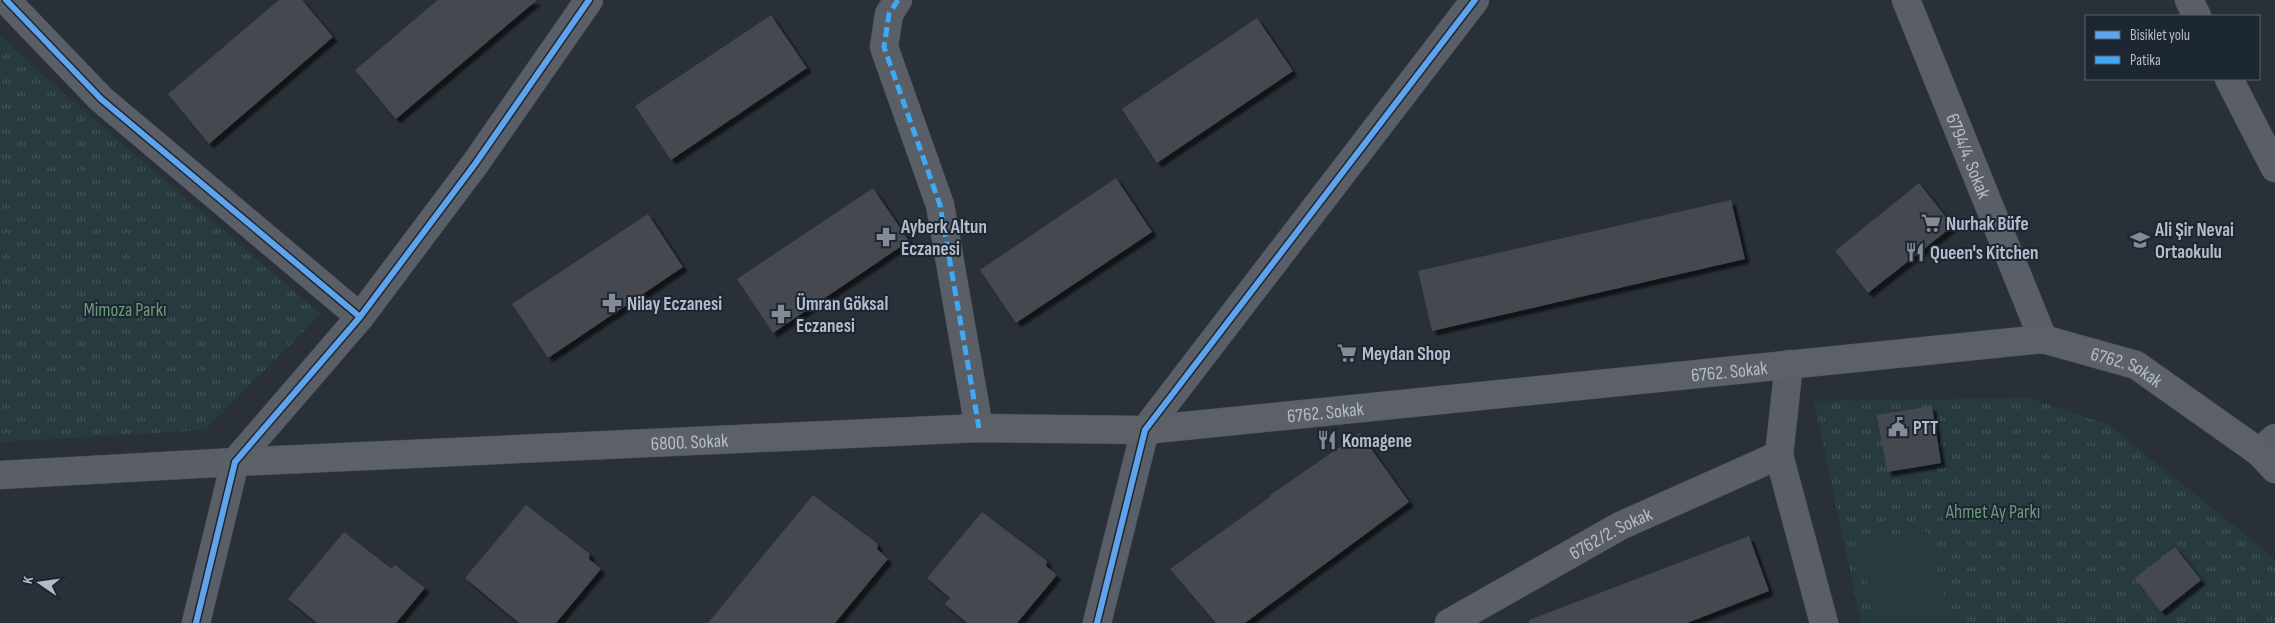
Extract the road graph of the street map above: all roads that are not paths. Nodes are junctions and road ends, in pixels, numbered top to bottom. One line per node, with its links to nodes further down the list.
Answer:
1 (6, 0): 10 (street)
2 (589, 0): 10 (street)
3 (898, 0): 13 (street)
4 (1475, 0): 14 (street)
5 (1906, 0): 11 (street, 6794/4. Sokak)
6 (2189, 0): 7 (street)
7 (2196, 15)
8 (2229, 80): 9 (street)
9 (2275, 168)
10 (360, 317): 17 (street)
11 (2043, 339): 12 (main road, 6762. Sokak); 15 (main road, 6762. Sokak)
12 (1789, 364): 14 (main road, 6762. Sokak); 16 (street)
13 (978, 428): 14 (main road, 6800. Sokak); 17 (main road, 6800. Sokak)
14 (1145, 430): 20 (street)
15 (2270, 453)
16 (1779, 454): 21 (street, 6762/2. Sokak); 22 (street)
17 (235, 462): 18 (street); 19 (street)
18 (0, 476)
19 (196, 623)
20 (1097, 623)
21 (1449, 623)
22 (1824, 623)

